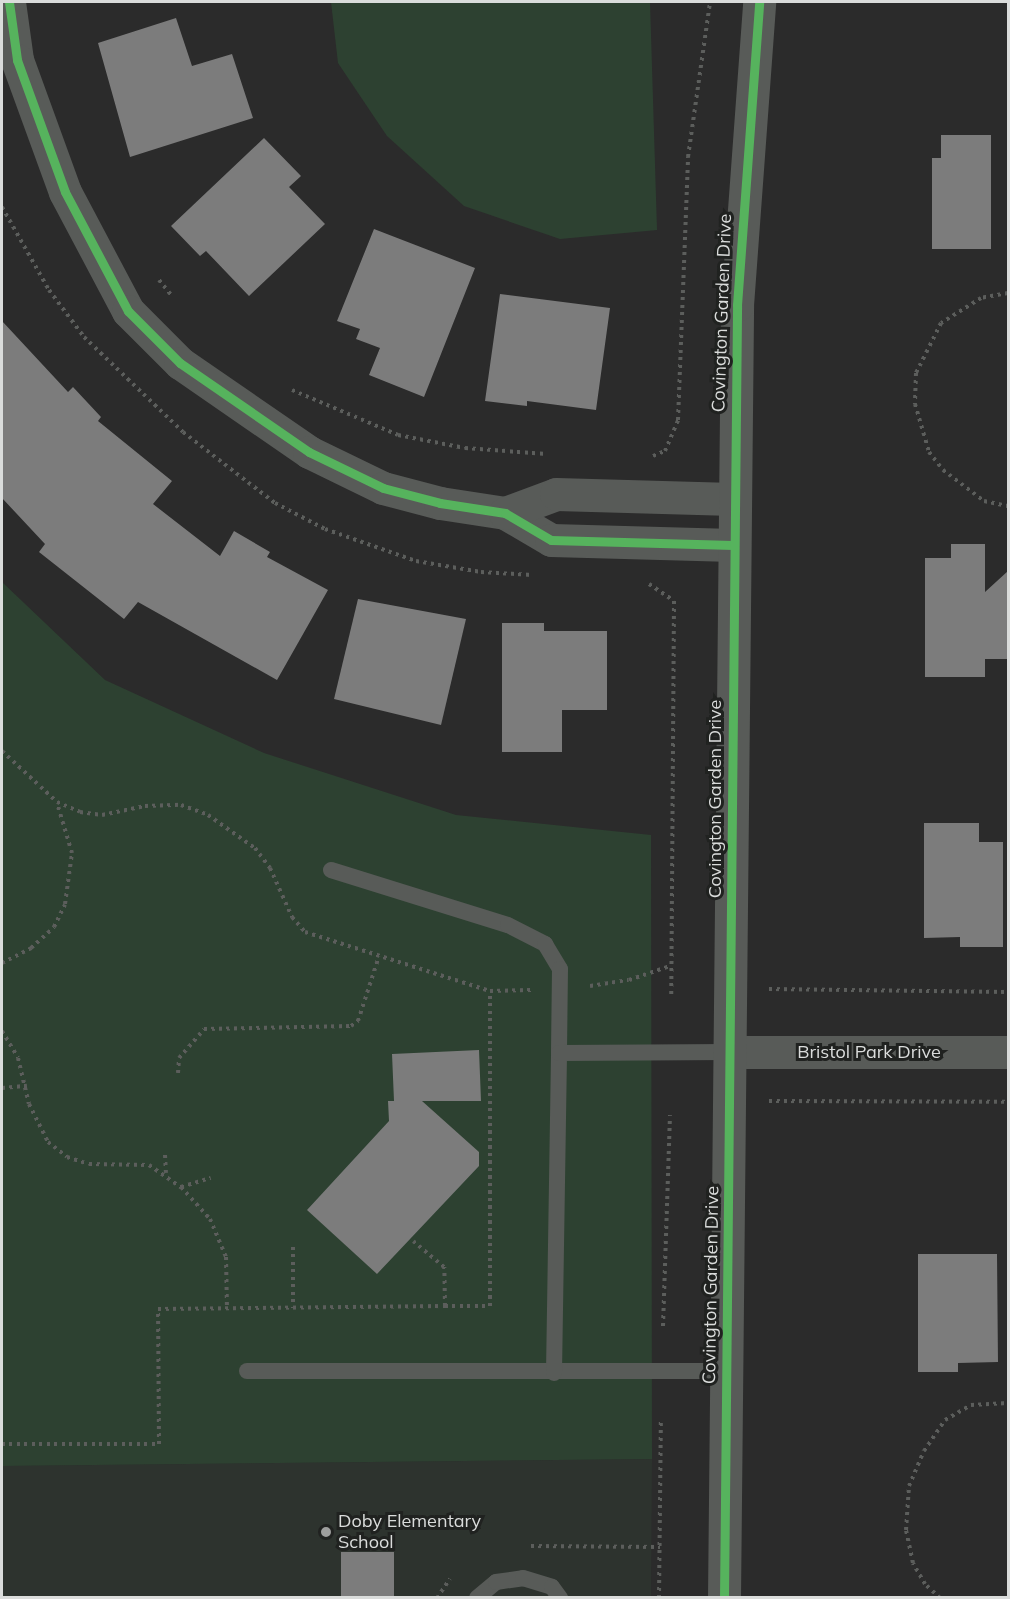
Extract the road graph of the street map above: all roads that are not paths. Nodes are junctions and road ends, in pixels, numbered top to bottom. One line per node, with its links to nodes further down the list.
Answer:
1 (9, 2): 4 (street)
2 (759, 2): 3 (street, Covington Garden Drive)
3 (733, 499): 4 (street); 5 (street, Covington Garden Drive)
4 (506, 513): 5 (street)
5 (733, 545): 7 (street, Covington Garden Drive)
6 (331, 870): 9 (lane)
7 (730, 1052): 8 (street, Bristol Park Drive); 9 (lane); 11 (street, Covington Garden Drive)
8 (1008, 1052)
9 (559, 1053): 12 (lane)
10 (247, 1371): 12 (lane)
11 (727, 1371): 12 (lane); 15 (street, Covington Garden Drive)
12 (554, 1373)
13 (477, 1598): 14 (lane)
14 (560, 1598)
15 (724, 1598)

